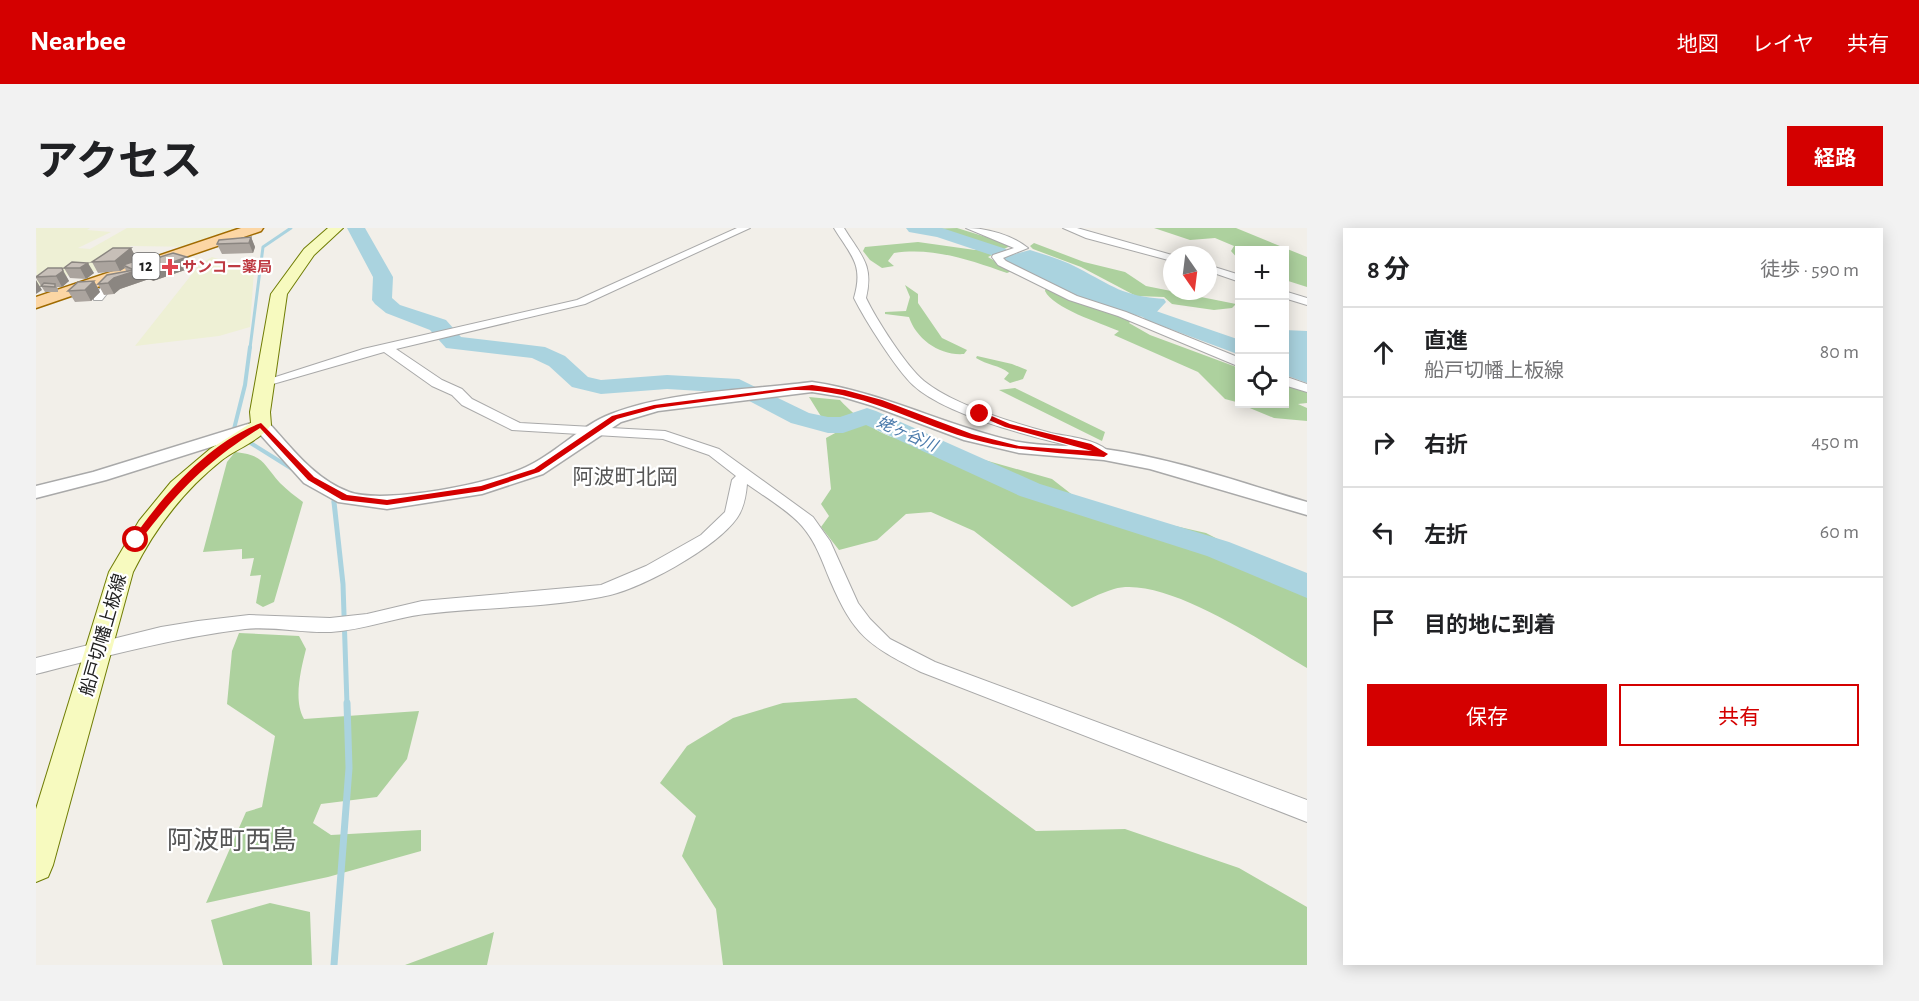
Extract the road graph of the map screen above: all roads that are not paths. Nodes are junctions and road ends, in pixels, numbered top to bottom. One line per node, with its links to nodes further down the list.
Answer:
1 (256, 228): 11 (main road, 12)
2 (336, 228): 19 (main road)
3 (745, 228): 17 (street)
4 (838, 228): 24 (street)
5 (971, 228): 8 (street)
6 (1068, 228): 9 (street)
7 (1009, 230): 8 (street)
8 (989, 234): 18 (street)
9 (1163, 256)
10 (1217, 271): 12 (street)
11 (117, 275): 14 (street); 16 (main road, 12)
12 (1235, 278)
13 (1289, 296): 15 (street)
14 (98, 298)
15 (1307, 302)
16 (36, 303)
17 (388, 349): 19 (street); 23 (street)
18 (1235, 361)
19 (266, 382): 22 (main road)
20 (1289, 382): 21 (street)
21 (1307, 388)
22 (261, 425): 23 (street); 26 (street); 28 (main road, 船戸切幡上板線)
23 (589, 433): 24 (street); 25 (street)
24 (1104, 454): 27 (street)
25 (745, 476): 28 (street); 30 (street)
26 (36, 492)
27 (1307, 509)
28 (100, 649): 29 (street); 31 (main road, 船戸切幡上板線)
29 (36, 666)
30 (1307, 811)
31 (36, 865)

